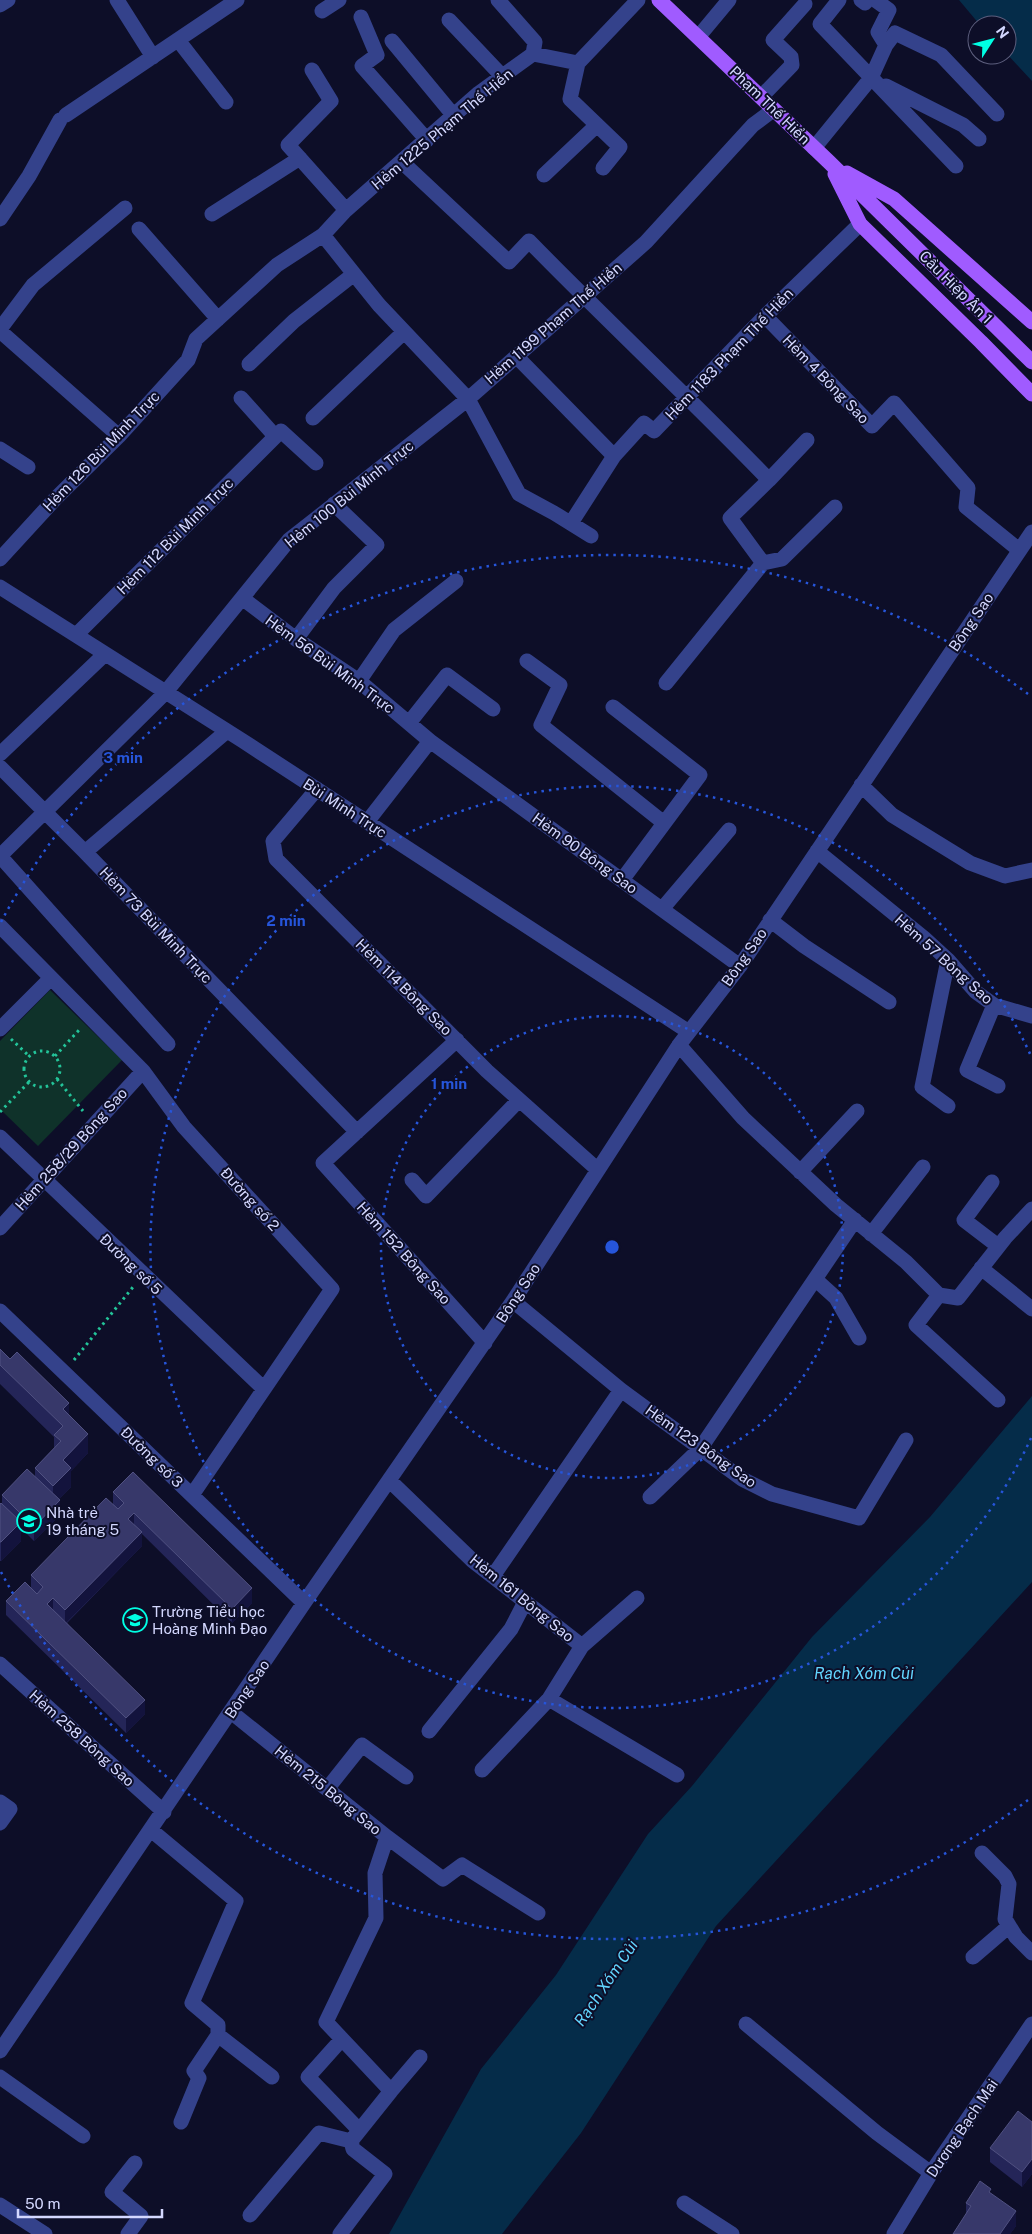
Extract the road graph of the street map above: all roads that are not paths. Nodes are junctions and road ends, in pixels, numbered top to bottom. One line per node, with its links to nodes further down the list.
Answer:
1 (8, 0): 14 (street)
2 (117, 0): 23 (street)
3 (237, 0): 19 (street)
4 (339, 0): 15 (street)
5 (498, 0): 22 (street)
6 (638, 0): 24 (street)
7 (659, 0): 18 (main road, Phạm Thế Hiển)
8 (729, 0): 18 (street)
9 (840, 0): 27 (street)
10 (861, 0): 11 (street)
11 (867, 0)
12 (875, 0): 21 (street)
13 (805, 4): 28 (street)
14 (0, 5)
15 (322, 11)
16 (361, 17): 34 (street)
17 (449, 20): 26 (street)
18 (699, 36): 28 (main road, Phạm Thế Hiển)
19 (178, 40): 23 (street); 29 (street)
20 (392, 41): 32 (street)
21 (886, 45): 27 (street); 31 (street)
22 (533, 54): 24 (street); 26 (street, Hẻm 1225 Phạm Thế Hiển)
23 (153, 57): 47 (street)
24 (578, 63): 33 (street)
25 (312, 70): 37 (street)
26 (502, 76): 32 (street, Hẻm 1225 Phạm Thế Hiển)
27 (871, 78): 35 (street); 36 (street); 40 (street)
28 (761, 97): 30 (main road, Phạm Thế Hiển)
29 (226, 102)
30 (773, 110): 36 (main road, Phạm Thế Hiển); 52 (street, Hẻm 1199 Phạm Thế Hiển)
31 (997, 114)
32 (454, 116): 34 (street, Hẻm 1225 Phạm Thế Hiển)
33 (597, 125): 41 (street); 42 (street)
34 (427, 140): 38 (street, Hẻm 1225 Phạm Thế Hiển)
35 (979, 140)
36 (814, 148): 39 (main road, Phạm Thế Hiển)
37 (300, 158): 44 (street); 46 (street)
38 (402, 162): 44 (street, Hẻm 1225 Phạm Thế Hiển); 52 (street)
39 (829, 162): 45 (main road, Phạm Thế Hiển); 48 (main road); 55 (main road)
40 (956, 166)
41 (603, 168)
42 (544, 175)
43 (125, 208): 56 (street)
44 (346, 210): 50 (street, Hẻm 1225 Phạm Thế Hiển)
45 (879, 212): 60 (main road, Cầu Hiệp Ân 1)
46 (212, 214)
47 (1, 215)
48 (860, 224): 53 (street, Hẻm 1183 Phạm Thế Hiển); 62 (main road)
49 (140, 229): 54 (street)
50 (323, 235): 51 (street); 54 (street, Hẻm 1225 Phạm Thế Hiển)
51 (354, 274): 57 (street); 61 (street)
52 (583, 297): 59 (street, Hẻm 1199 Phạm Thế Hiển); 63 (street)
53 (765, 316): 63 (street, Hẻm 1183 Phạm Thế Hiển); 80 (street, Hẻm 4 Bông Sao)
54 (218, 319): 58 (street, Hẻm 1225 Phạm Thế Hiển)
55 (1032, 322)
56 (0, 330): 67 (street)
57 (404, 332): 65 (street); 66 (street)
58 (196, 339): 67 (street, Hẻm 126 Bùi Minh Trực)
59 (516, 356): 65 (street, Hẻm 1199 Phạm Thế Hiển); 71 (street)
60 (1032, 362)
61 (249, 364)
62 (1032, 394)
63 (688, 397): 71 (street, Hẻm 1183 Phạm Thế Hiển); 74 (street)
64 (241, 398): 68 (street)
65 (468, 398): 75 (street, Hẻm 100 Bùi Minh Trực); 77 (street)
66 (313, 418)
67 (119, 436): 81 (street, Hẻm 126 Bùi Minh Trực)
68 (275, 436): 72 (street); 86 (street, Hẻm 112 Bùi Minh Trực)
69 (807, 440): 74 (street)
70 (0, 449): 73 (street)
71 (614, 456): 77 (street, Hẻm 1183 Phạm Thế Hiển)
72 (316, 463)
73 (28, 467)
74 (769, 480): 82 (street)
75 (334, 504): 85 (street, Hẻm 100 Bùi Minh Trực); 87 (street)
76 (835, 507): 82 (street)
77 (571, 523): 79 (street)
78 (1032, 532): 80 (street, Bông Sao)
79 (591, 536)
80 (1019, 550): 100 (street, Bông Sao)
81 (0, 559)
82 (763, 563): 91 (street)
83 (456, 581): 90 (street)
84 (0, 587): 86 (street, Bùi Minh Trực)
85 (242, 598): 87 (street, Hẻm 56 Bùi Minh Trực); 92 (street, Hẻm 100 Bùi Minh Trực)
86 (76, 635): 88 (street, Bùi Minh Trực)
87 (296, 639): 90 (street, Hẻm 56 Bùi Minh Trực)
88 (105, 654): 92 (street, Bùi Minh Trực); 98 (street)
89 (527, 661): 104 (street)
90 (358, 681): 95 (street, Hẻm 56 Bùi Minh Trực)
91 (666, 683)
92 (166, 693): 96 (street, Bùi Minh Trực); 102 (street, Hẻm 100 Bùi Minh Trực)
93 (613, 707): 104 (street)
94 (493, 709): 95 (street)
95 (409, 723): 97 (street, Hẻm 56 Bùi Minh Trực)
96 (227, 731): 101 (street, Bùi Minh Trực); 107 (street)
97 (430, 741): 103 (street); 110 (street, Hẻm 90 Bông Sao)
98 (0, 754)
99 (0, 767): 102 (street, Hẻm 73 Bùi Minh Trực)
100 (862, 785): 106 (street, Bông Sao); 109 (street)
101 (317, 789): 103 (street, Bùi Minh Trực); 122 (street, Hẻm 114 Bông Sao)
102 (45, 812): 107 (street, Hẻm 73 Bùi Minh Trực); 108 (street, Hẻm 100 Bùi Minh Trực)
103 (368, 822): 121 (street, Bùi Minh Trực)
104 (664, 823): 110 (street)
105 (729, 830): 111 (street)
106 (816, 851): 112 (street, Bông Sao); 114 (street, Hẻm 57 Bông Sao)
107 (85, 852): 130 (street, Hẻm 73 Bùi Minh Trực)
108 (0, 856): 123 (street)
109 (1032, 870)
110 (622, 880): 111 (street, Hẻm 90 Bông Sao)
111 (662, 909): 115 (street, Hẻm 90 Bông Sao)
112 (770, 920): 115 (street, Bông Sao); 117 (street)
113 (0, 926): 116 (street, Đường số 2)
114 (948, 960): 118 (street, Hẻm 57 Bông Sao); 128 (street)
115 (740, 966): 121 (street, Bông Sao)
116 (51, 978): 120 (street); 125 (street, Đường số 2)
117 (888, 1002)
118 (994, 1005): 119 (street, Hẻm 57 Bông Sao); 126 (street)
119 (1032, 1016)
120 (0, 1029)
121 (689, 1032): 124 (street, Bông Sao)
122 (457, 1040): 127 (street, Hẻm 114 Bông Sao); 130 (street)
123 (168, 1044)
124 (679, 1045): 133 (street, Bông Sao); 134 (street)
125 (143, 1071): 135 (street, Hẻm 258/29 Bông Sao); 151 (street, Đường số 2)
126 (998, 1086)
127 (519, 1100): 133 (street, Hẻm 114 Bông Sao); 136 (street)
128 (948, 1106)
129 (857, 1111): 134 (street)
130 (357, 1132): 150 (street, Hẻm 152 Bông Sao)
131 (0, 1137): 135 (street, Đường số 5)
132 (923, 1167): 141 (street)
133 (598, 1170): 146 (street, Bông Sao)
134 (800, 1172): 139 (street)
135 (44, 1180): 140 (street, Hẻm 258/29 Bông Sao); 151 (street, Đường số 5)
136 (412, 1180)
137 (992, 1182): 142 (street)
138 (1032, 1209): 142 (street)
139 (855, 1220): 141 (street); 144 (street)
140 (0, 1228)
141 (871, 1234): 145 (street)
142 (998, 1246): 143 (street)
143 (981, 1268): 145 (street); 147 (street)
144 (815, 1279): 149 (street); 155 (street)
145 (939, 1295): 153 (street)
146 (513, 1302): 150 (street, Bông Sao); 152 (street, Hẻm 123 Bông Sao)
147 (1032, 1309)
148 (0, 1311): 157 (street, Đường số 3)
149 (859, 1338)
150 (485, 1343): 156 (street, Bông Sao)
151 (264, 1389): 157 (street, Đường số 2)
152 (621, 1390): 155 (street, Hẻm 123 Bông Sao); 159 (street)
153 (998, 1400)
154 (906, 1440): 155 (street, Hẻm 123 Bông Sao)
155 (700, 1449): 158 (street)
156 (389, 1480): 159 (street, Hẻm 161 Bông Sao); 162 (street, Bông Sao)
157 (192, 1495): 162 (street, Đường số 3)
158 (650, 1497)
159 (493, 1576): 161 (street, Hẻm 161 Bông Sao)
160 (637, 1598): 163 (street)
161 (525, 1602): 163 (street, Hẻm 161 Bông Sao); 167 (street)
162 (304, 1603): 166 (street, Bông Sao)
163 (582, 1646): 165 (street, Hẻm 161 Bông Sao)
164 (0, 1664): 173 (street, Hẻm 258 Bông Sao)
165 (548, 1699): 168 (street, Hẻm 161 Bông Sao); 169 (street)
166 (231, 1712): 171 (street, Hẻm 215 Bông Sao); 173 (street, Bông Sao)
167 (429, 1731)
168 (482, 1770)
169 (677, 1775)
170 (406, 1777): 171 (street)
171 (327, 1789): 176 (street, Hẻm 215 Bông Sao)
172 (0, 1802): 174 (street)
173 (164, 1812): 175 (street, Bông Sao)
174 (0, 1823)
175 (151, 1830): 184 (street); 186 (street, Bông Sao)
176 (388, 1837): 178 (street); 185 (street, Hẻm 215 Bông Sao)
177 (982, 1853): 179 (street)
178 (538, 1913)
179 (1008, 1927): 180 (street); 181 (street)
180 (1032, 1953)
181 (973, 1957)
182 (746, 2024): 195 (street)
183 (1032, 2024): 195 (street, Dương Bạch Mai)
184 (218, 2035): 189 (street); 191 (street)
185 (342, 2039): 190 (street, Hẻm 215 Bông Sao); 192 (street)
186 (0, 2051)
187 (420, 2057): 190 (street)
188 (0, 2077): 193 (street)
189 (272, 2077)
190 (392, 2091): 192 (street)
191 (181, 2122)
192 (355, 2135): 198 (street); 201 (street)
193 (83, 2136)
194 (135, 2163): 200 (street)
195 (931, 2173): 203 (street, Dương Bạch Mai)
196 (684, 2203): 202 (street)
197 (0, 2205): 199 (street)
198 (250, 2215)
199 (44, 2234)
200 (128, 2234)
201 (340, 2234)
202 (732, 2234)
203 (894, 2234)

